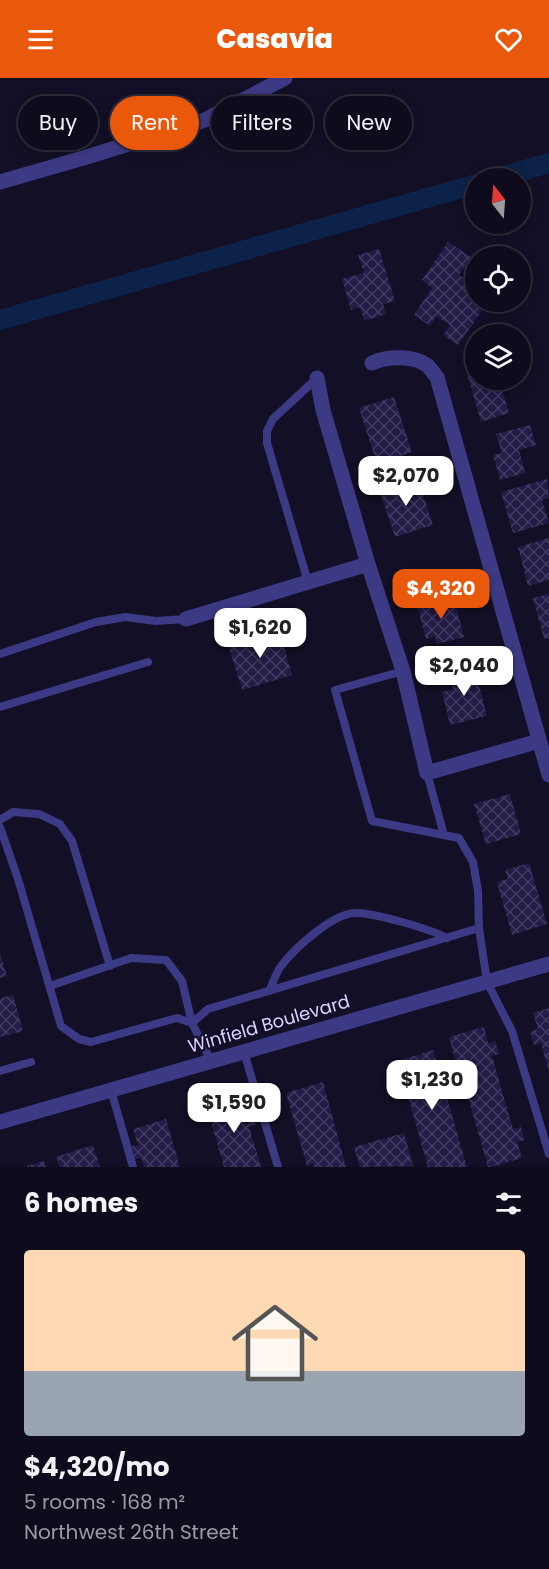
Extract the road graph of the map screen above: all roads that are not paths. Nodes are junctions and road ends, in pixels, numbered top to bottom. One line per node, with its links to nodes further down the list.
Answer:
1 (284, 78): 2 (street)
2 (0, 182)
3 (372, 363): 12 (street)
4 (317, 378): 5 (street); 6 (lane)
5 (368, 564): 6 (street); 10 (street)
6 (308, 582): 7 (street)
7 (186, 619): 8 (lane)
8 (0, 654)
9 (148, 662): 11 (lane)
10 (403, 671): 13 (street); 17 (lane)
11 (0, 707)
12 (539, 741): 13 (street); 14 (street)
13 (428, 773): 17 (lane)
14 (549, 775)
15 (0, 820): 21 (lane)
16 (0, 827): 23 (lane)
17 (444, 835): 18 (lane)
18 (479, 928): 19 (lane); 22 (lane)
19 (447, 938): 24 (lane); 24 (lane)
20 (549, 964): 22 (street, Winfield Boulevard)
21 (110, 966): 23 (lane); 25 (lane)
22 (487, 982): 26 (street, Winfield Boulevard); 32 (lane)
23 (50, 986): 25 (lane)
24 (269, 991): 25 (lane)
25 (192, 1023): 27 (lane)
26 (244, 1052): 27 (street, Winfield Boulevard); 34 (lane)
27 (211, 1061): 30 (street, Winfield Boulevard)
28 (32, 1062): 29 (lane)
29 (0, 1071)
30 (111, 1090): 31 (street, Winfield Boulevard); 33 (lane)
31 (0, 1122)
32 (549, 1154)
33 (133, 1167)
34 (278, 1167)

